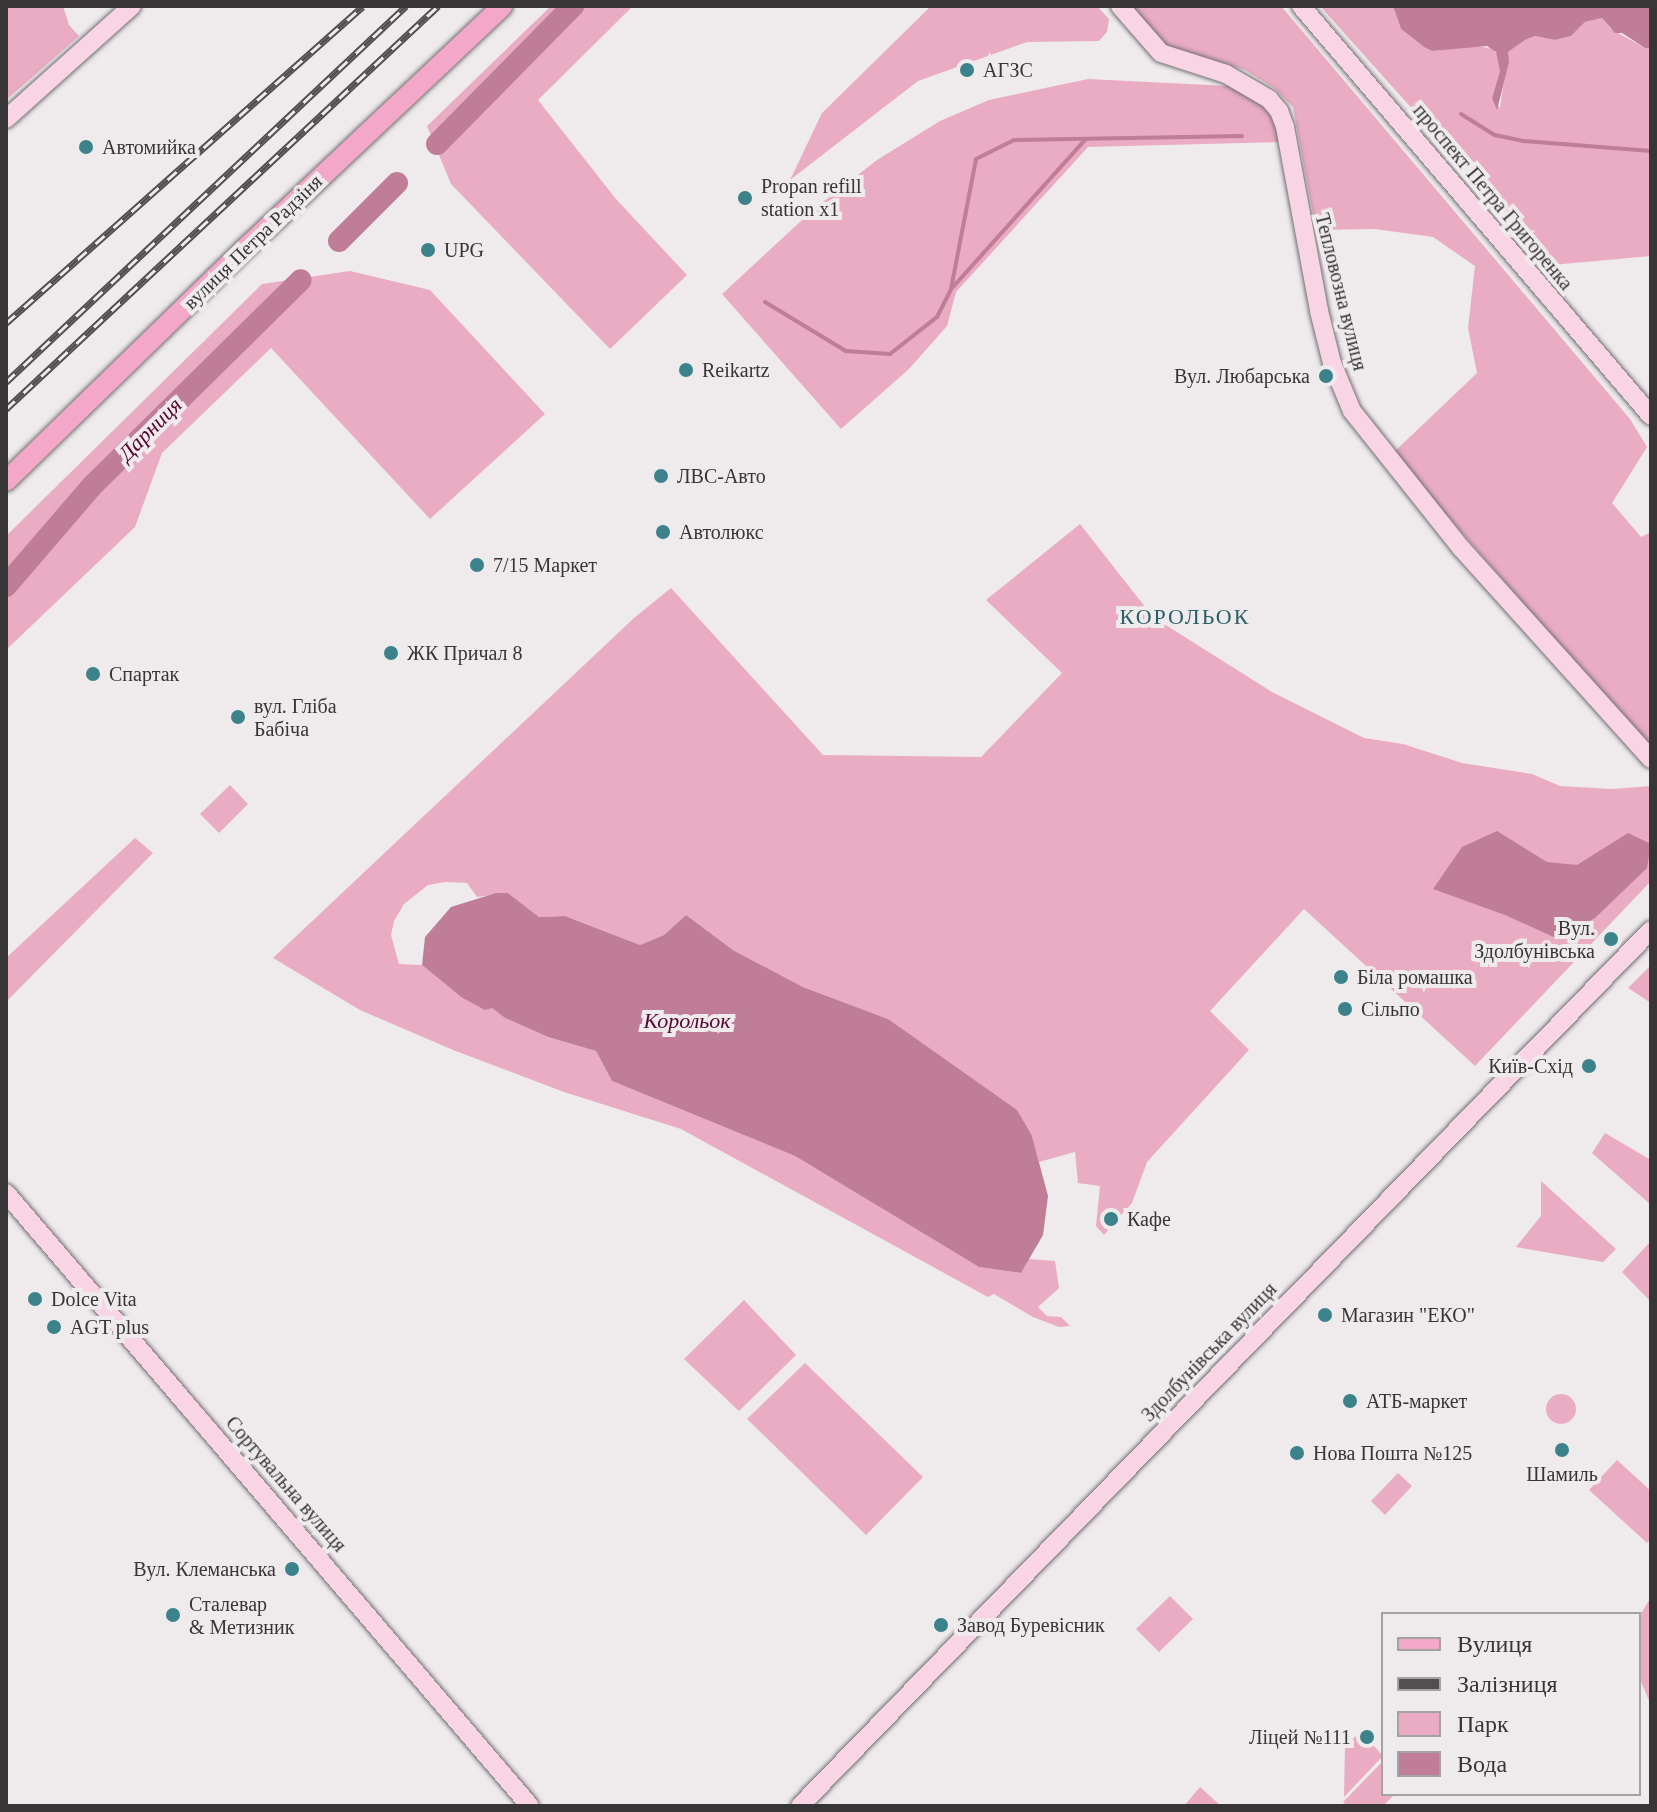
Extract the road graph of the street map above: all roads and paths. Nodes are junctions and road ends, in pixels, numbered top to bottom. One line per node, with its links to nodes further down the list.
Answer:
1 (132, 6): 5 (street)
2 (503, 6): 7 (main road, вулиця Петра Радзіня)
3 (1120, 6): 8 (street, Тепловозна вулиця)
4 (1301, 6): 6 (street, проспект Петра Григоренка)
5 (6, 119)
6 (1651, 416)
7 (6, 481)
8 (1651, 759)
9 (1651, 930): 12 (street, Здолбунівська вулиця)
10 (6, 1193): 11 (street, Сортувальна вулиця)
11 (530, 1806)
12 (800, 1806)

